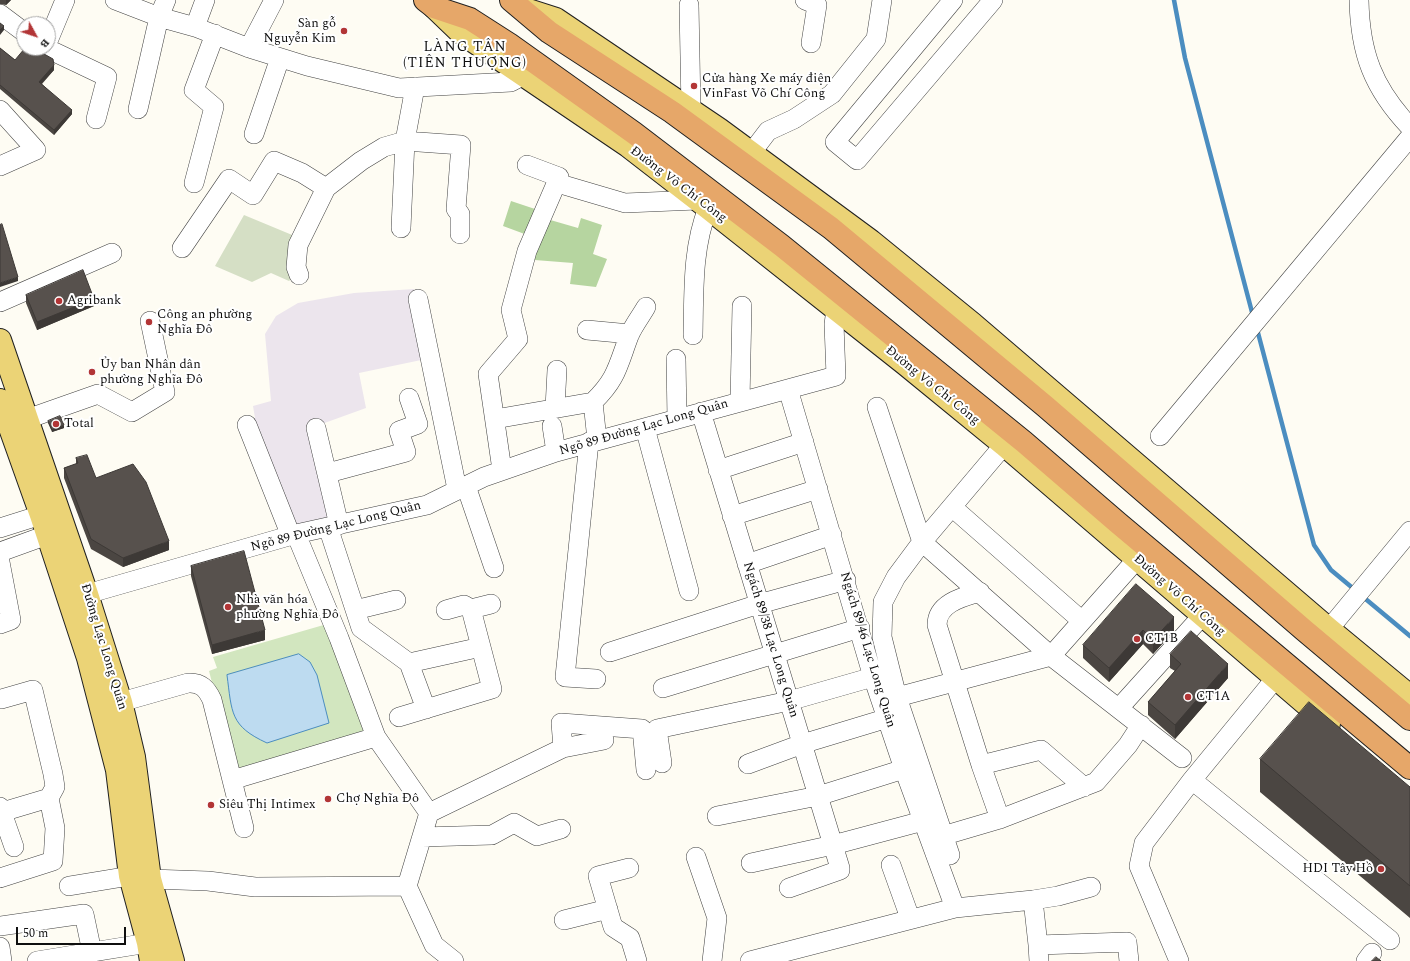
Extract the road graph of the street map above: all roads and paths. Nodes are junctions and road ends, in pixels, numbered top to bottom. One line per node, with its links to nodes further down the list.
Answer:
1 (65, 0): 15 (street)
2 (115, 0): 13 (street)
3 (205, 0): 17 (street)
4 (274, 0): 20 (street)
5 (805, 0): 19 (street)
6 (882, 0): 33 (street)
7 (953, 0): 8 (street)
8 (993, 0)
9 (1359, 0): 29 (street)
10 (430, 3): 23 (main road, Đường Võ Chí Công); 139 (highway, Đường Võ Chí Công)
11 (517, 4): 26 (main road); 129 (highway)
12 (689, 5): 26 (street)
13 (163, 8): 17 (street); 25 (street)
14 (0, 14): 16 (street)
15 (56, 22)
16 (16, 26)
17 (194, 27): 18 (street)
18 (215, 34): 20 (street); 36 (street)
19 (811, 43)
20 (249, 48): 22 (street)
21 (56, 53): 28 (street)
22 (280, 58): 24 (street); 30 (street)
23 (517, 78): 24 (street); 39 (main road, Đường Võ Chí Công)
24 (415, 87): 32 (street)
25 (138, 109)
26 (690, 109): 33 (main road)
27 (0, 110): 35 (street)
28 (96, 119)
29 (1410, 127)
30 (254, 134)
31 (1410, 137): 71 (street)
32 (405, 141): 38 (street); 40 (street); 41 (street)
33 (752, 152): 109 (main road)
34 (527, 165): 37 (street)
35 (0, 166)
36 (194, 183)
37 (557, 183): 39 (street); 65 (street)
38 (326, 188): 42 (street); 44 (street)
39 (703, 204): 49 (main road, Đường Võ Chí Công); 53 (street)
40 (401, 228)
41 (460, 234)
42 (182, 248)
43 (112, 253): 46 (street)
44 (299, 275)
45 (418, 299): 79 (street)
46 (0, 302)
47 (742, 306): 60 (street)
48 (646, 307): 52 (street)
49 (836, 310): 57 (street, Ngõ 89 Đường Lạc Long Quân); 74 (main road, Đường Võ Chí Công)
50 (150, 321): 66 (street)
51 (587, 330): 52 (street)
52 (630, 334): 61 (street)
53 (693, 335)
54 (0, 340): 66 (main road, Đường Lạc Long Quân)
55 (676, 358): 67 (street)
56 (557, 370): 64 (street)
57 (788, 389): 60 (street, Ngõ 89 Đường Lạc Long Quân); 73 (street, Ngách 89/46 Lạc Long Quân)
58 (409, 398): 78 (street)
59 (0, 400): 83 (main road, Đường Lạc Long Quân)
60 (740, 401): 63 (street, Ngõ 89 Đường Lạc Long Quân)
61 (592, 402): 64 (street); 72 (street)
62 (877, 407): 89 (street)
63 (700, 412): 67 (street, Ngõ 89 Đường Lạc Long Quân); 77 (street, Ngách 89/38 Lạc Long Quân)
64 (554, 417): 65 (street); 75 (street)
65 (495, 418): 76 (street)
66 (27, 419): 83 (main road, Đường Lạc Long Quân)
67 (677, 419): 70 (street, Ngõ 89 Đường Lạc Long Quân)
68 (247, 425): 87 (street)
69 (316, 428): 78 (street)
70 (645, 428): 72 (street, Ngõ 89 Đường Lạc Long Quân); 96 (street)
71 (1160, 436)
72 (593, 441): 75 (street, Ngõ 89 Đường Lạc Long Quân); 117 (street)
73 (804, 442): 77 (street); 80 (street, Ngách 89/46 Lạc Long Quân)
74 (1004, 444): 81 (street); 91 (main road, Đường Võ Chí Công)
75 (556, 452): 76 (street, Ngõ 89 Đường Lạc Long Quân)
76 (502, 470): 79 (street, Ngõ 89 Đường Lạc Long Quân)
77 (718, 470): 82 (street, Ngách 89/38 Lạc Long Quân)
78 (328, 473): 84 (street)
79 (462, 487): 84 (street, Ngõ 89 Đường Lạc Long Quân); 94 (street)
80 (818, 489): 82 (street); 88 (street, Ngách 89/46 Lạc Long Quân)
81 (952, 507): 89 (street); 106 (street)
82 (732, 516): 93 (street, Ngách 89/38 Lạc Long Quân)
83 (48, 519): 85 (street); 90 (street); 98 (main road, Đường Lạc Long Quân); 113 (main road, Đường Lạc Long Quân)
84 (334, 526): 87 (street, Ngõ 89 Đường Lạc Long Quân); 103 (street)
85 (0, 528)
86 (1410, 531): 109 (street)
87 (293, 535): 98 (street, Ngõ 89 Đường Lạc Long Quân); 131 (street)
88 (832, 535): 93 (street); 95 (street, Ngách 89/46 Lạc Long Quân)
89 (922, 542): 97 (street); 125 (street)
90 (0, 552)
91 (1137, 559): 105 (main road, Đường Võ Chí Công); 106 (street)
92 (0, 562): 107 (street)
93 (747, 564): 101 (street, Ngách 89/38 Lạc Long Quân)
94 (494, 568)
95 (846, 580): 101 (street); 108 (street, Ngách 89/46 Lạc Long Quân)
96 (689, 591)
97 (980, 592): 114 (street); 119 (street)
98 (87, 594): 113 (main road, Đường Lạc Long Quân)
99 (396, 600): 103 (street)
100 (491, 604): 102 (street)
101 (759, 604): 111 (street); 112 (street, Ngách 89/38 Lạc Long Quân)
102 (471, 609): 104 (street); 110 (street)
103 (355, 610): 115 (street)
104 (446, 610)
105 (1202, 616): 118 (main road, Đường Võ Chí Công); 127 (street)
106 (1082, 621): 114 (street)
107 (0, 624)
108 (860, 628): 112 (street); 116 (street, Ngách 89/46 Lạc Long Quân)
109 (1329, 629): 121 (main road)
110 (481, 646): 115 (street); 126 (street)
111 (610, 652)
112 (775, 655): 120 (street); 123 (street, Ngách 89/38 Lạc Long Quân)
113 (97, 656): 124 (main road, Đường Lạc Long Quân); 156 (main road, Đường Lạc Long Quân)
114 (1051, 656): 119 (street); 127 (street)
115 (409, 663): 126 (street)
116 (873, 677): 123 (street); 125 (street, Ngách 89/46 Lạc Long Quân)
117 (596, 679)
118 (1275, 679): 139 (main road, Đường Võ Chí Công); 141 (street)
119 (954, 683): 125 (street); 137 (street)
120 (663, 688)
121 (1410, 696)
122 (1, 699): 144 (street)
123 (789, 701): 133 (street, Ngách 89/38 Lạc Long Quân); 134 (street)
124 (121, 702): 140 (street); 156 (main road, Đường Lạc Long Quân)
125 (889, 705): 133 (street); 138 (street, Ngách 89/46 Lạc Long Quân); 153 (street)
126 (426, 708): 128 (street)
127 (1119, 708): 130 (street)
128 (399, 717)
129 (1410, 719)
130 (1141, 725): 135 (street); 142 (street)
131 (376, 737): 140 (street); 146 (street)
132 (604, 740): 134 (street)
133 (802, 744): 136 (street); 143 (street, Ngách 89/38 Lạc Long Quân)
134 (563, 748): 146 (street)
135 (1182, 758)
136 (748, 764)
137 (981, 765): 142 (street); 148 (street)
138 (904, 768): 143 (street); 149 (street, Ngách 89/46 Lạc Long Quân)
139 (1407, 777)
140 (232, 780): 150 (street)
141 (1192, 780): 174 (street); 187 (street)
142 (1084, 787): 148 (street)
143 (818, 796): 147 (street); 154 (street, Ngách 89/38 Lạc Long Quân)
144 (49, 798): 145 (street); 162 (street)
145 (1, 810): 155 (street)
146 (429, 813): 152 (street)
147 (716, 816)
148 (1000, 819): 153 (street)
149 (923, 821): 153 (street, Ngách 89/46 Lạc Long Quân); 154 (street)
150 (244, 828)
151 (561, 829): 152 (street)
152 (422, 837): 165 (street)
153 (937, 838): 163 (street); 169 (street, Ngách 89/46 Lạc Long Quân)
154 (833, 845): 158 (street); 167 (street, Ngách 89/38 Lạc Long Quân)
155 (14, 847)
156 (136, 849): 161 (main road, Đường Lạc Long Quân)
157 (696, 857): 184 (street)
158 (751, 863)
159 (891, 865): 171 (street)
160 (629, 868): 170 (street)
161 (140, 877): 164 (street); 165 (street); 177 (main road, Đường Lạc Long Quân); 181 (main road, Đường Lạc Long Quân)
162 (0, 878)
163 (958, 879)
164 (69, 886)
165 (406, 886): 182 (street)
166 (1091, 887): 168 (street)
167 (788, 888)
168 (1033, 900): 169 (street); 178 (street)
169 (956, 908): 171 (street)
170 (608, 909): 172 (street); 183 (street)
171 (910, 918): 185 (street)
172 (564, 920)
173 (0, 926): 176 (street)
174 (1390, 940)
175 (0, 947): 179 (street)
176 (92, 952): 177 (street); 180 (street)
177 (149, 952)
178 (1039, 953): 186 (street)
179 (2, 961)
180 (43, 961)
181 (173, 961)
182 (454, 961)
183 (637, 961)
184 (712, 961)
185 (750, 961)
186 (1129, 961)
187 (1179, 961)

